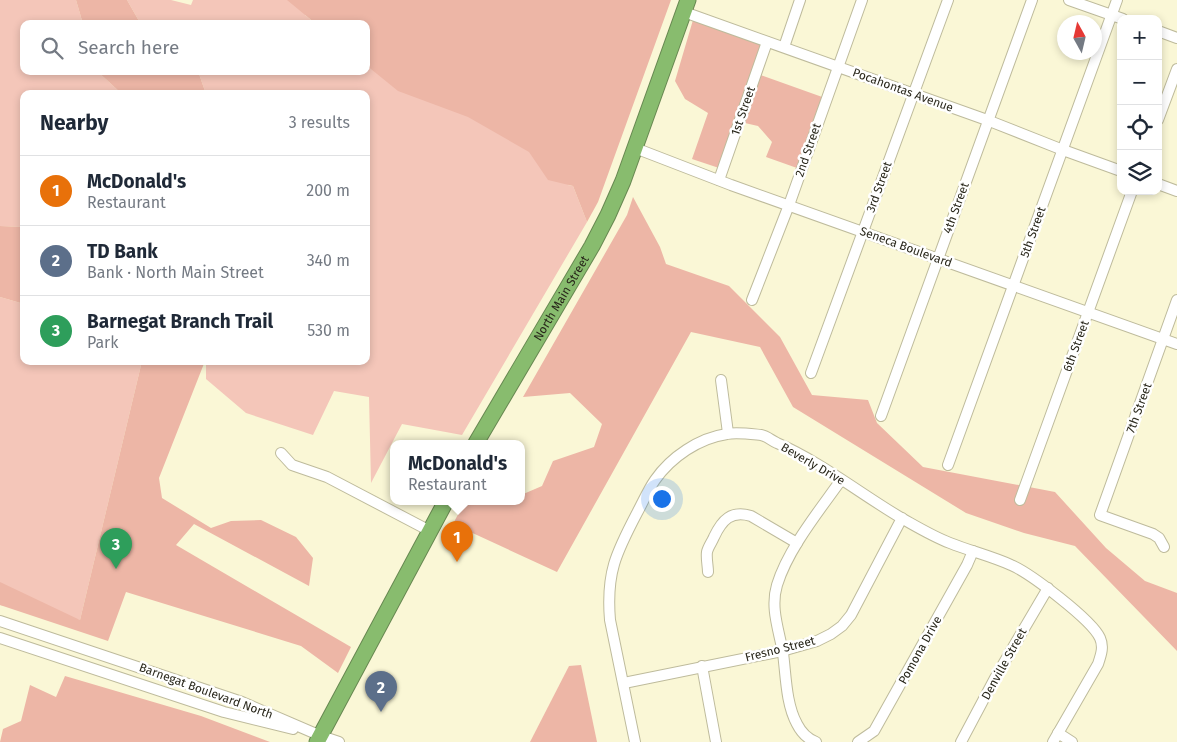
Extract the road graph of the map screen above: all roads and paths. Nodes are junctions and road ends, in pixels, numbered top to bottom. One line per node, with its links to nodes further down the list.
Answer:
1 (800, 0): 13 (street)
2 (862, 0): 14 (street, 2nd Street)
3 (948, 0): 16 (street, 3rd Street)
4 (1032, 0): 18 (street, 4th Street)
5 (1069, 0): 8 (street)
6 (1117, 0): 8 (street, 5th Street)
7 (686, 6): 12 (street, Pocahontas Avenue); 19 (highway, North Main Street)
8 (1112, 15): 9 (street); 20 (street, 5th Street)
9 (1117, 17)
10 (1162, 33): 11 (street)
11 (1177, 38)
12 (767, 42): 13 (street, Pocahontas Avenue); 22 (street, 1st Street)
13 (784, 47): 14 (street, Pocahontas Avenue)
14 (838, 66): 16 (street, Pocahontas Avenue); 26 (street, 2nd Street)
15 (1177, 68): 17 (street)
16 (912, 94): 18 (street, Pocahontas Avenue); 27 (street, 3rd Street)
17 (1162, 109)
18 (988, 120): 20 (street, Pocahontas Avenue); 28 (street, 4th Street)
19 (635, 148): 22 (street, Seneca Boulevard); 39 (highway, North Main Street)
20 (1063, 150): 21 (street, Pocahontas Avenue); 29 (street, 5th Street)
21 (1117, 170)
22 (719, 180): 26 (street, Seneca Boulevard)
23 (1162, 185): 24 (street)
24 (1177, 191)
25 (1131, 195): 32 (street, 6th Street)
26 (788, 205): 27 (street, Seneca Boulevard); 30 (street, 2nd Street)
27 (863, 231): 28 (street, Seneca Boulevard); 35 (street, 3rd Street)
28 (938, 259): 29 (street, Seneca Boulevard); 37 (street, 4th Street)
29 (1013, 286): 32 (street, Seneca Boulevard); 41 (street, 5th Street)
30 (752, 300)
31 (1177, 300): 33 (street, 7th Street)
32 (1089, 312): 33 (street, Seneca Boulevard); 43 (street, 6th Street)
33 (1163, 339): 34 (street, Seneca Boulevard); 48 (street, 7th Street)
34 (1177, 344)
35 (811, 373)
36 (721, 380): 38 (street)
37 (881, 416)
38 (728, 433): 42 (street, Beverly Drive); 56 (street, Beverly Drive)
39 (478, 440)
40 (281, 453): 46 (street)
41 (948, 464)
42 (840, 480): 45 (street, Beverly Drive); 47 (street)
43 (1020, 500)
44 (444, 505): 46 (highway)
45 (902, 518): 49 (street, Beverly Drive); 54 (street, Fresno Street)
46 (430, 531): 58 (highway)
47 (797, 543): 50 (street); 54 (street)
48 (1164, 547)
49 (974, 551): 51 (street, Beverly Drive); 63 (street, Pomona Drive)
50 (708, 572)
51 (1048, 588): 57 (street, Beverly Drive); 64 (street, Denville Street)
52 (0, 621): 58 (street, Barnegat Boulevard North)
53 (0, 638): 58 (street, Barnegat Boulevard North)
54 (782, 651): 55 (street, Fresno Street); 62 (street)
55 (702, 666): 56 (street, Fresno Street); 61 (street)
56 (624, 683): 60 (street, Beverly Drive)
57 (1055, 738): 65 (street)
58 (319, 739): 59 (street)
59 (339, 742)
60 (635, 742)
61 (716, 742)
62 (816, 742)
63 (858, 742)
64 (961, 742)
65 (1072, 742)

